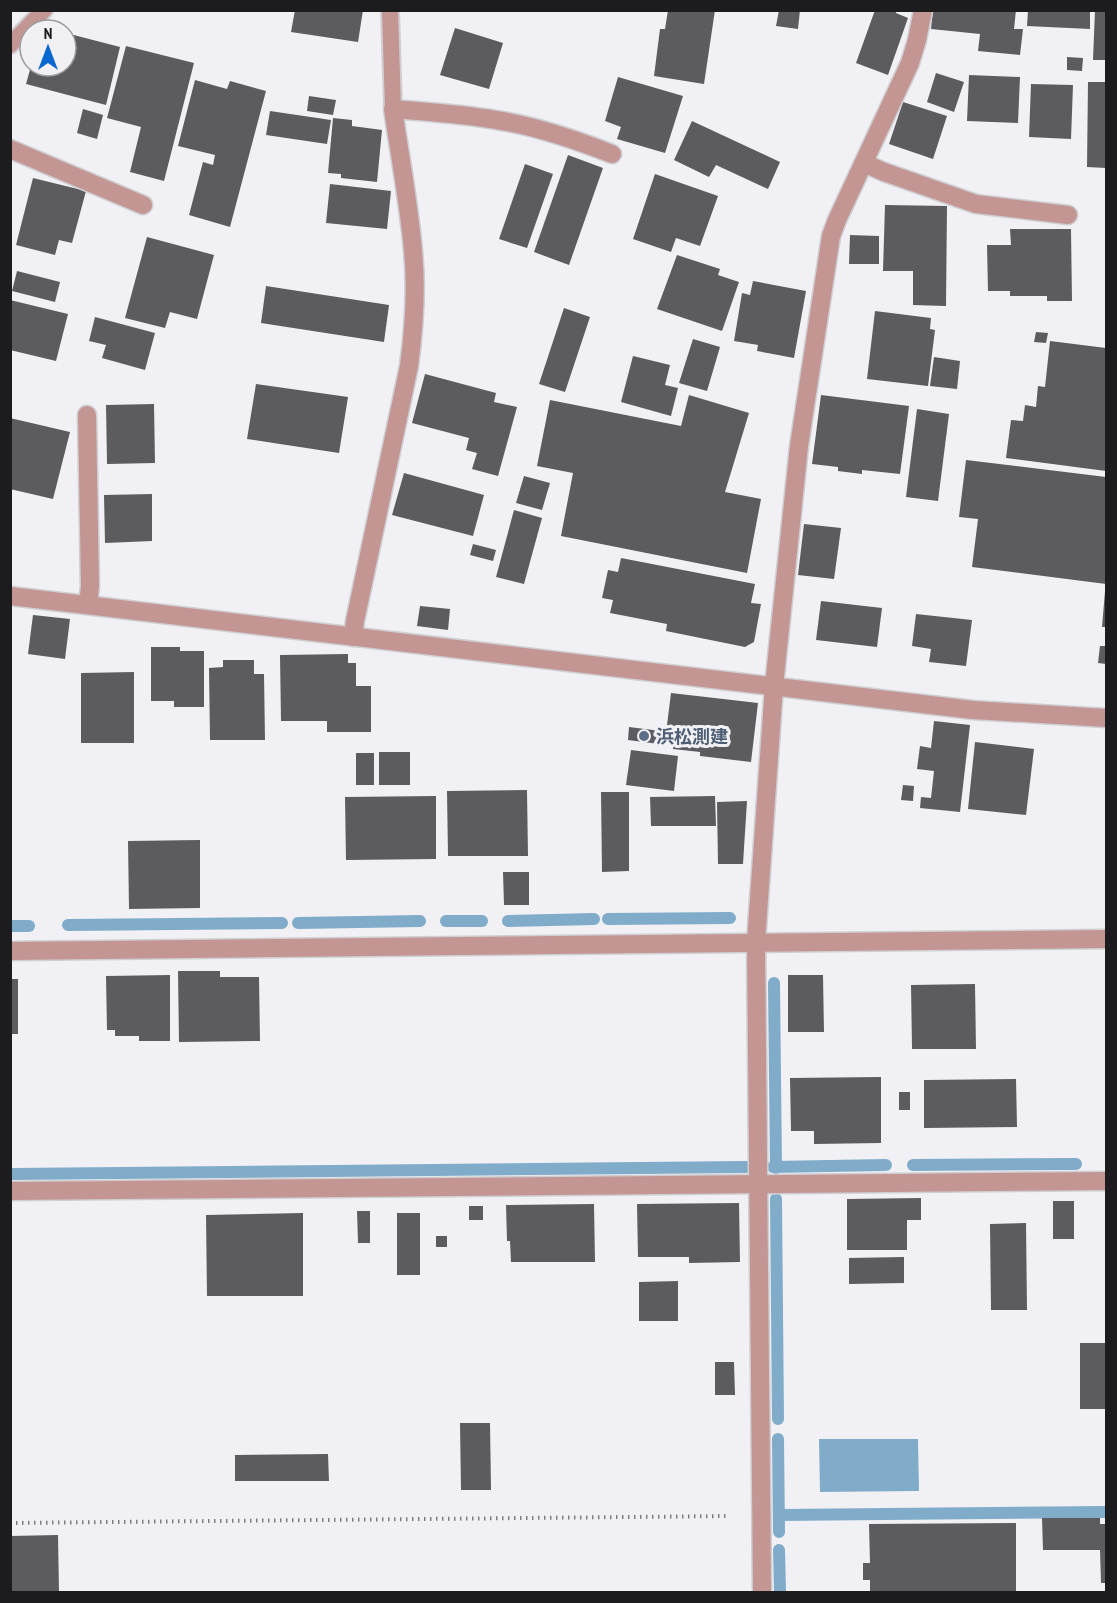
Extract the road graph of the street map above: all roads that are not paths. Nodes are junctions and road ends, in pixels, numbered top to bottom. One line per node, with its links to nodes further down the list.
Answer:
1 (44, 10): 4 (lane)
2 (390, 10): 5 (lane)
3 (922, 10): 8 (street)
4 (10, 45)
5 (393, 110): 7 (street); 14 (street)
6 (10, 149): 9 (street)
7 (612, 154)
8 (864, 163): 10 (street); 15 (street)
9 (143, 205)
10 (1068, 215)
11 (87, 415): 13 (street)
12 (10, 596): 13 (street)
13 (88, 605): 14 (street)
14 (353, 637): 15 (street)
15 (774, 686): 16 (street); 18 (street)
16 (1107, 718)
17 (1107, 939): 18 (street)
18 (756, 942): 19 (street); 21 (street)
19 (10, 951)
20 (1107, 1181): 21 (street)
21 (758, 1184): 22 (street); 23 (street)
22 (10, 1191)
23 (762, 1593)

